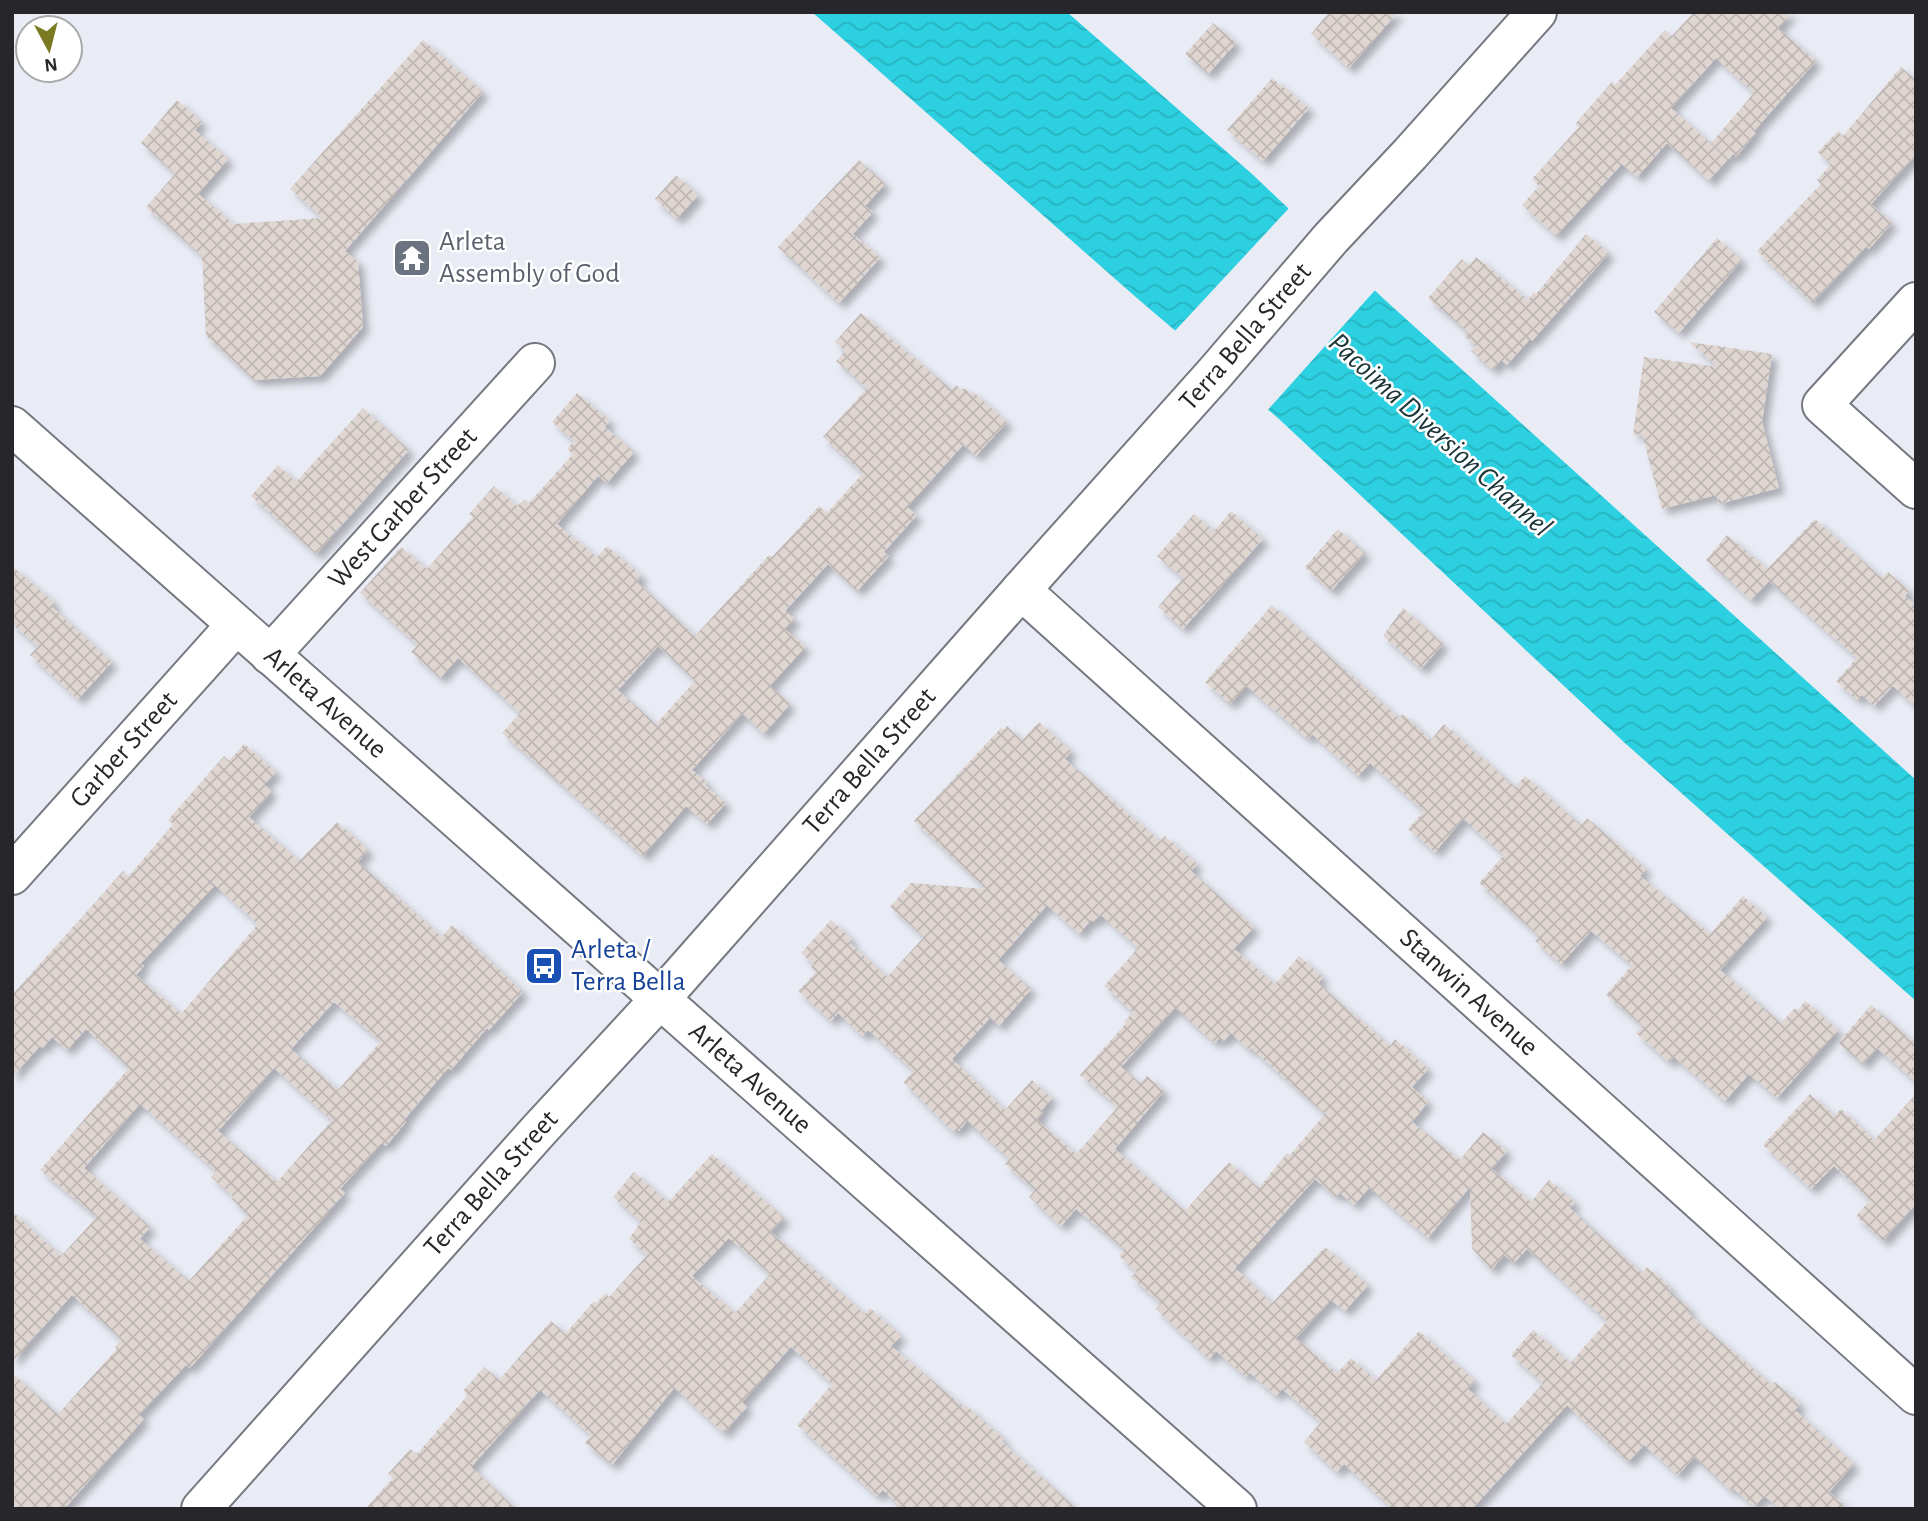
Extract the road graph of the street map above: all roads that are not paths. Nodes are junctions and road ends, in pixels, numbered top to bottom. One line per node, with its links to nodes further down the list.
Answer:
1 (1537, 12): 6 (main road, Terra Bella Street)
2 (1916, 302): 5 (main road)
3 (535, 363): 8 (main road, West Garber Street)
4 (12, 426): 7 (main road, Arleta Avenue)
5 (1916, 489)
6 (1021, 590): 10 (main road, Terra Bella Street); 11 (main road, Stanwin Avenue)
7 (236, 625): 8 (main road, Arleta Avenue); 9 (main road, Garber Street)
8 (270, 655): 10 (main road, Arleta Avenue)
9 (12, 876)
10 (661, 998): 12 (main road, Terra Bella Street); 13 (main road, Arleta Avenue)
11 (1916, 1395)
12 (201, 1509)
13 (1237, 1509)

